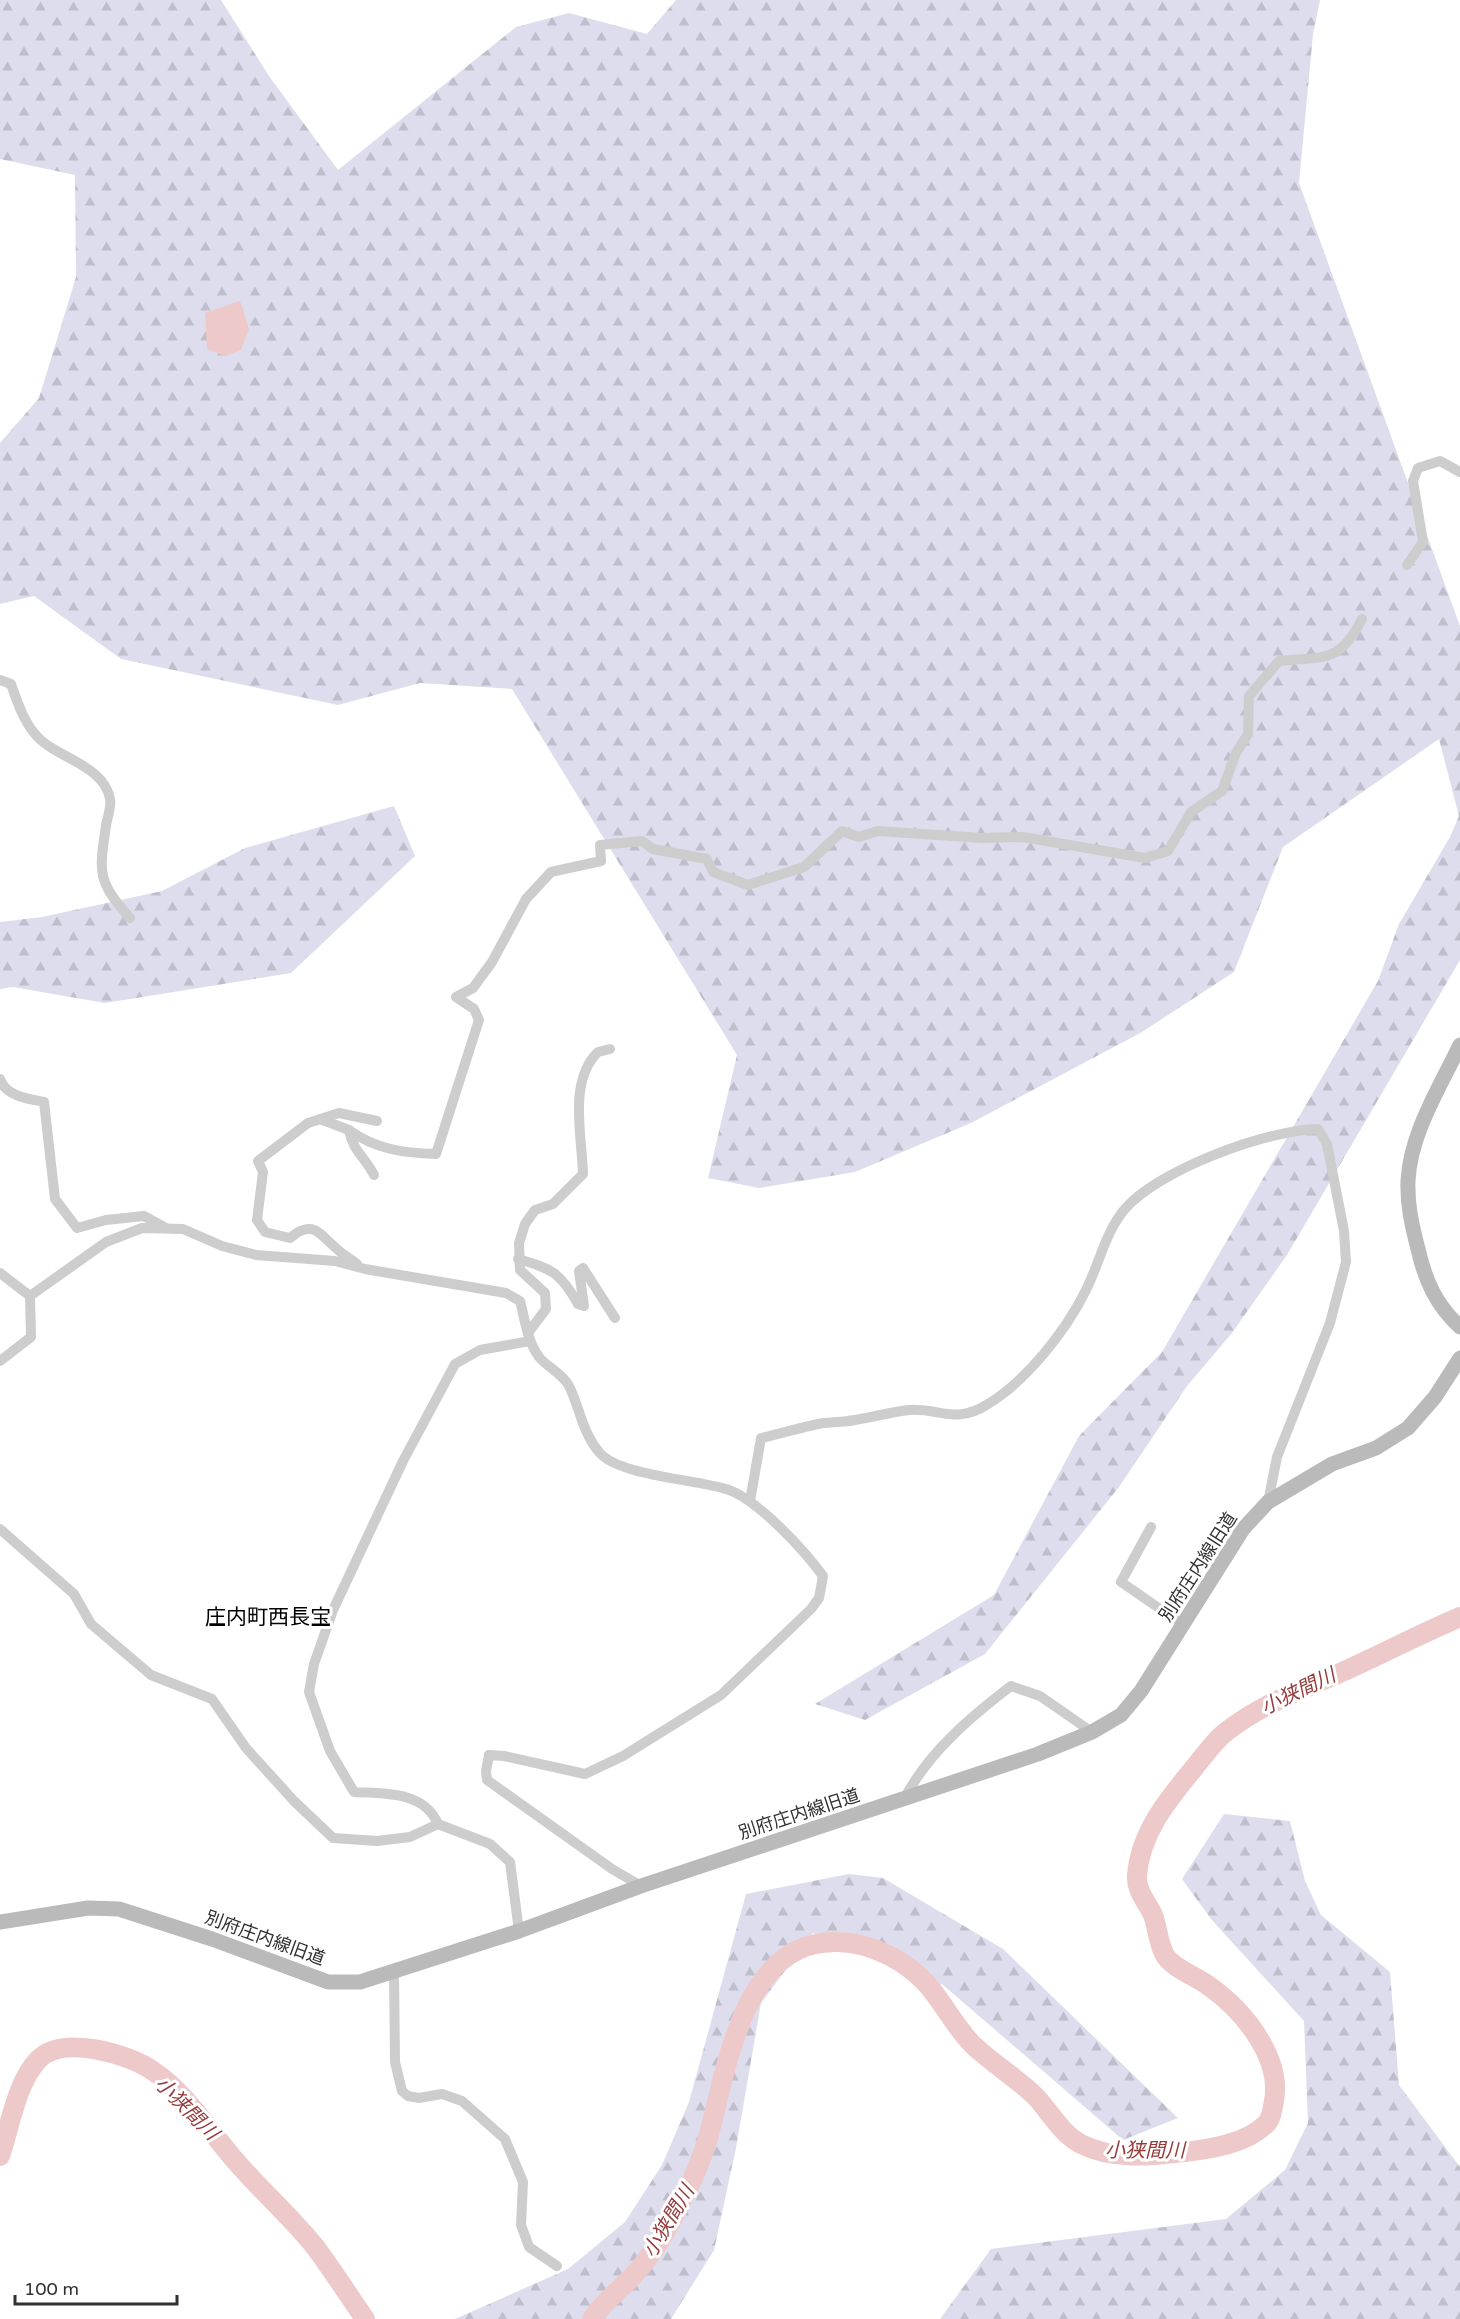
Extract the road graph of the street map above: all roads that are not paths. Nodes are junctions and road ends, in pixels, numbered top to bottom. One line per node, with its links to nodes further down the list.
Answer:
1 (1460, 472): 2 (street)
2 (1407, 565)
3 (1362, 619): 11 (street)
4 (0, 680): 5 (street)
5 (130, 918)
6 (1460, 1046): 19 (street)
7 (610, 1049): 14 (street)
8 (0, 1079): 13 (street)
9 (320, 1119): 10 (street); 11 (street); 15 (street)
10 (377, 1120)
11 (349, 1130): 12 (street)
12 (374, 1175)
13 (166, 1229): 15 (street); 17 (street)
14 (518, 1259): 18 (street); 20 (street)
15 (365, 1269): 20 (street)
16 (0, 1274): 17 (street)
17 (30, 1296): 22 (street)
18 (615, 1318)
19 (1460, 1328)
20 (529, 1337): 23 (street); 30 (street)
21 (1460, 1358): 24 (street, 別府庄内線旧道)
22 (0, 1362)
23 (750, 1501): 24 (street); 31 (street)
24 (1268, 1502): 27 (street, 別府庄内線旧道)
25 (1151, 1527): 27 (street)
26 (0, 1529): 30 (street)
27 (1182, 1624): 28 (street, 別府庄内線旧道)
28 (1092, 1732): 29 (street, 別府庄内線旧道); 29 (street)
29 (902, 1801): 31 (street, 別府庄内線旧道)
30 (438, 1824): 33 (street)
31 (641, 1886): 33 (street, 別府庄内線旧道)
32 (0, 1922): 34 (street, 別府庄内線旧道)
33 (519, 1931): 34 (street, 別府庄内線旧道)
34 (394, 1972): 35 (street)
35 (557, 2266)

